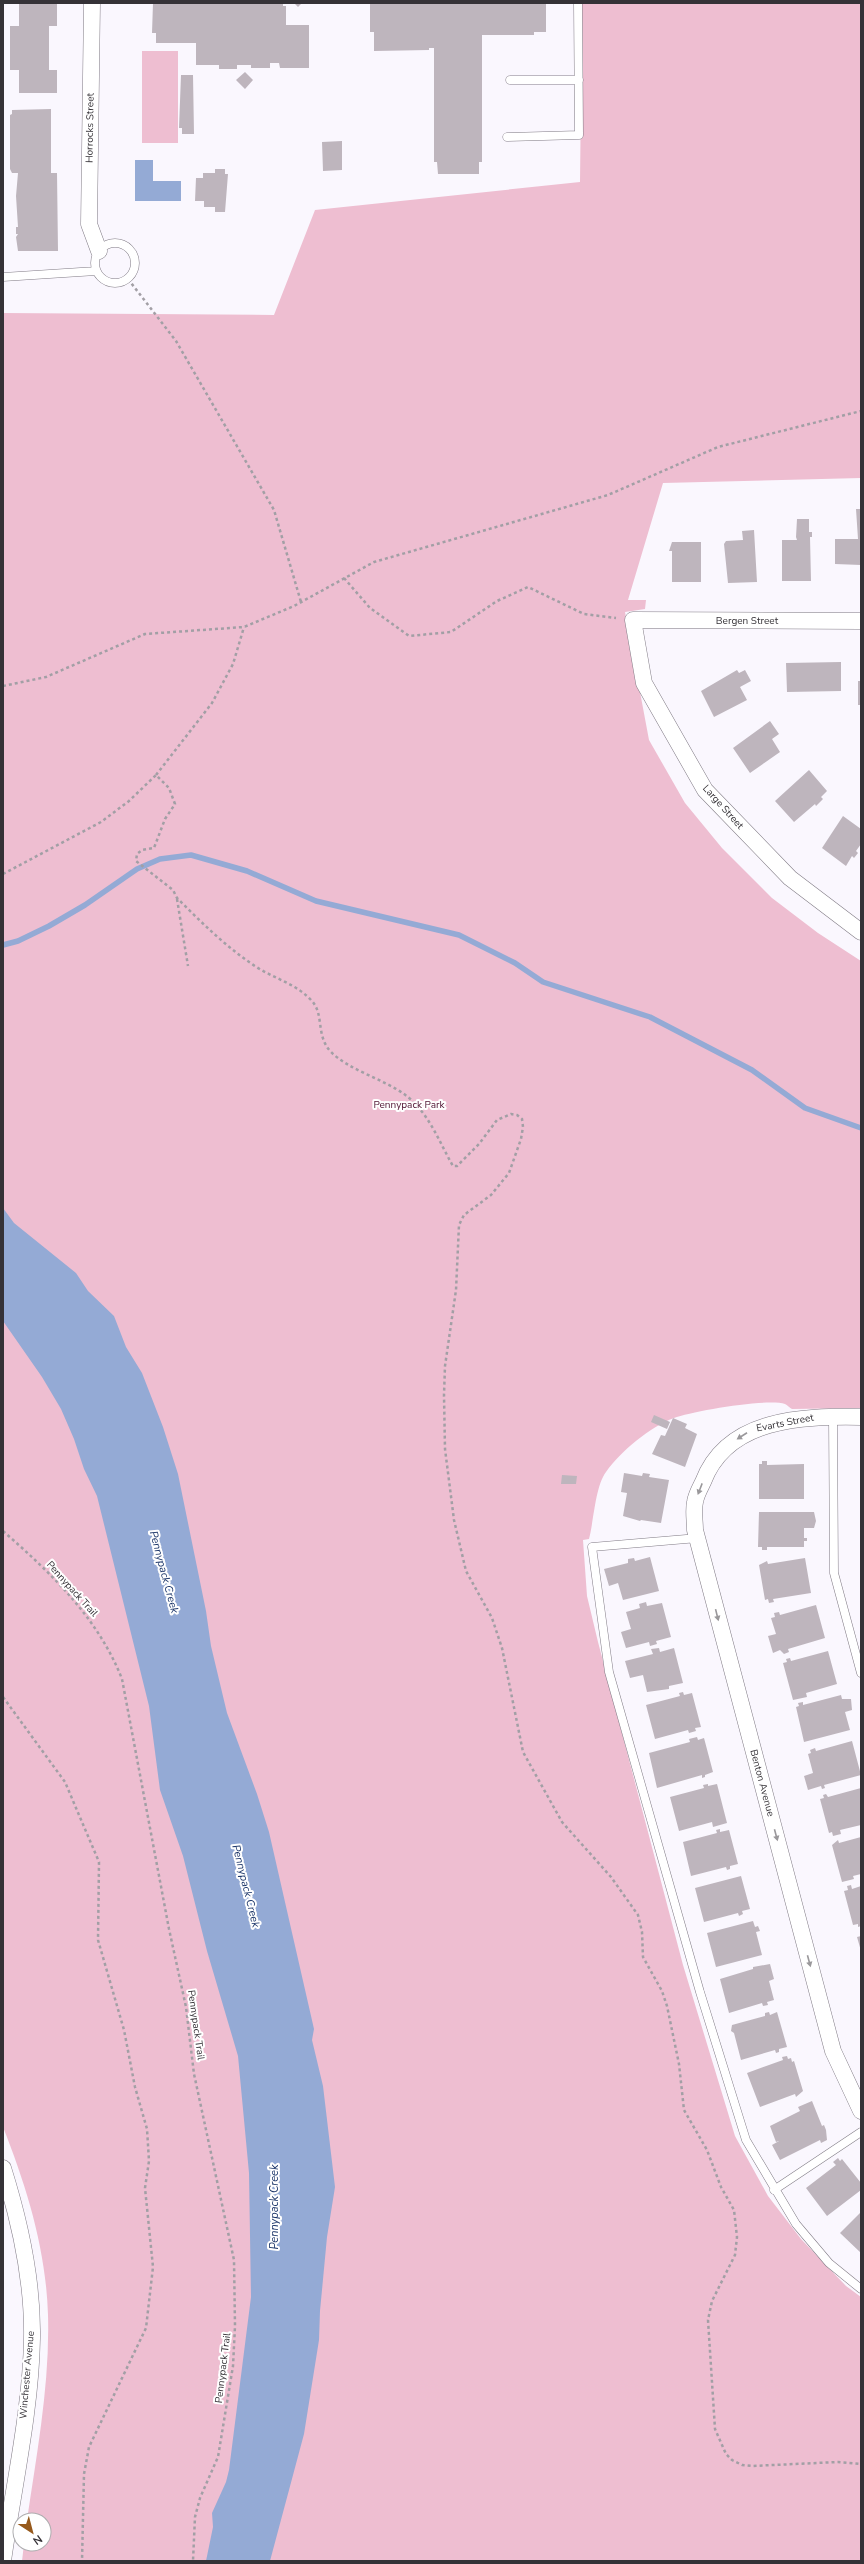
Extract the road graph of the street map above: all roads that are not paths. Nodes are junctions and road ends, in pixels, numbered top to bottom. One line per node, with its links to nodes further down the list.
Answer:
1 (92, 3): 6 (street, Horrocks Street)
2 (578, 3): 4 (lane)
3 (510, 80): 4 (lane)
4 (579, 80): 5 (lane)
5 (507, 137)
6 (99, 250): 7 (lane); 7 (lane)
7 (96, 271): 8 (lane)
8 (3, 277)
9 (633, 620): 10 (street, Bergen Street); 11 (street, Large Street)
10 (861, 621)
11 (861, 932)
12 (833, 1416): 13 (street, Evarts Street); 14 (street, Evarts Street, one-way to 14); 16 (lane)
13 (861, 1417)
14 (718, 1455): 15 (street, Benton Avenue, one-way to 15)
15 (698, 1538): 17 (street, Benton Avenue, one-way to 17); 20 (lane)
16 (861, 1674)
17 (861, 2111)
18 (861, 2132): 20 (lane)
19 (3, 2168): 22 (street, Winchester Avenue)
20 (774, 2190): 21 (lane)
21 (861, 2289)
22 (3, 2561)

